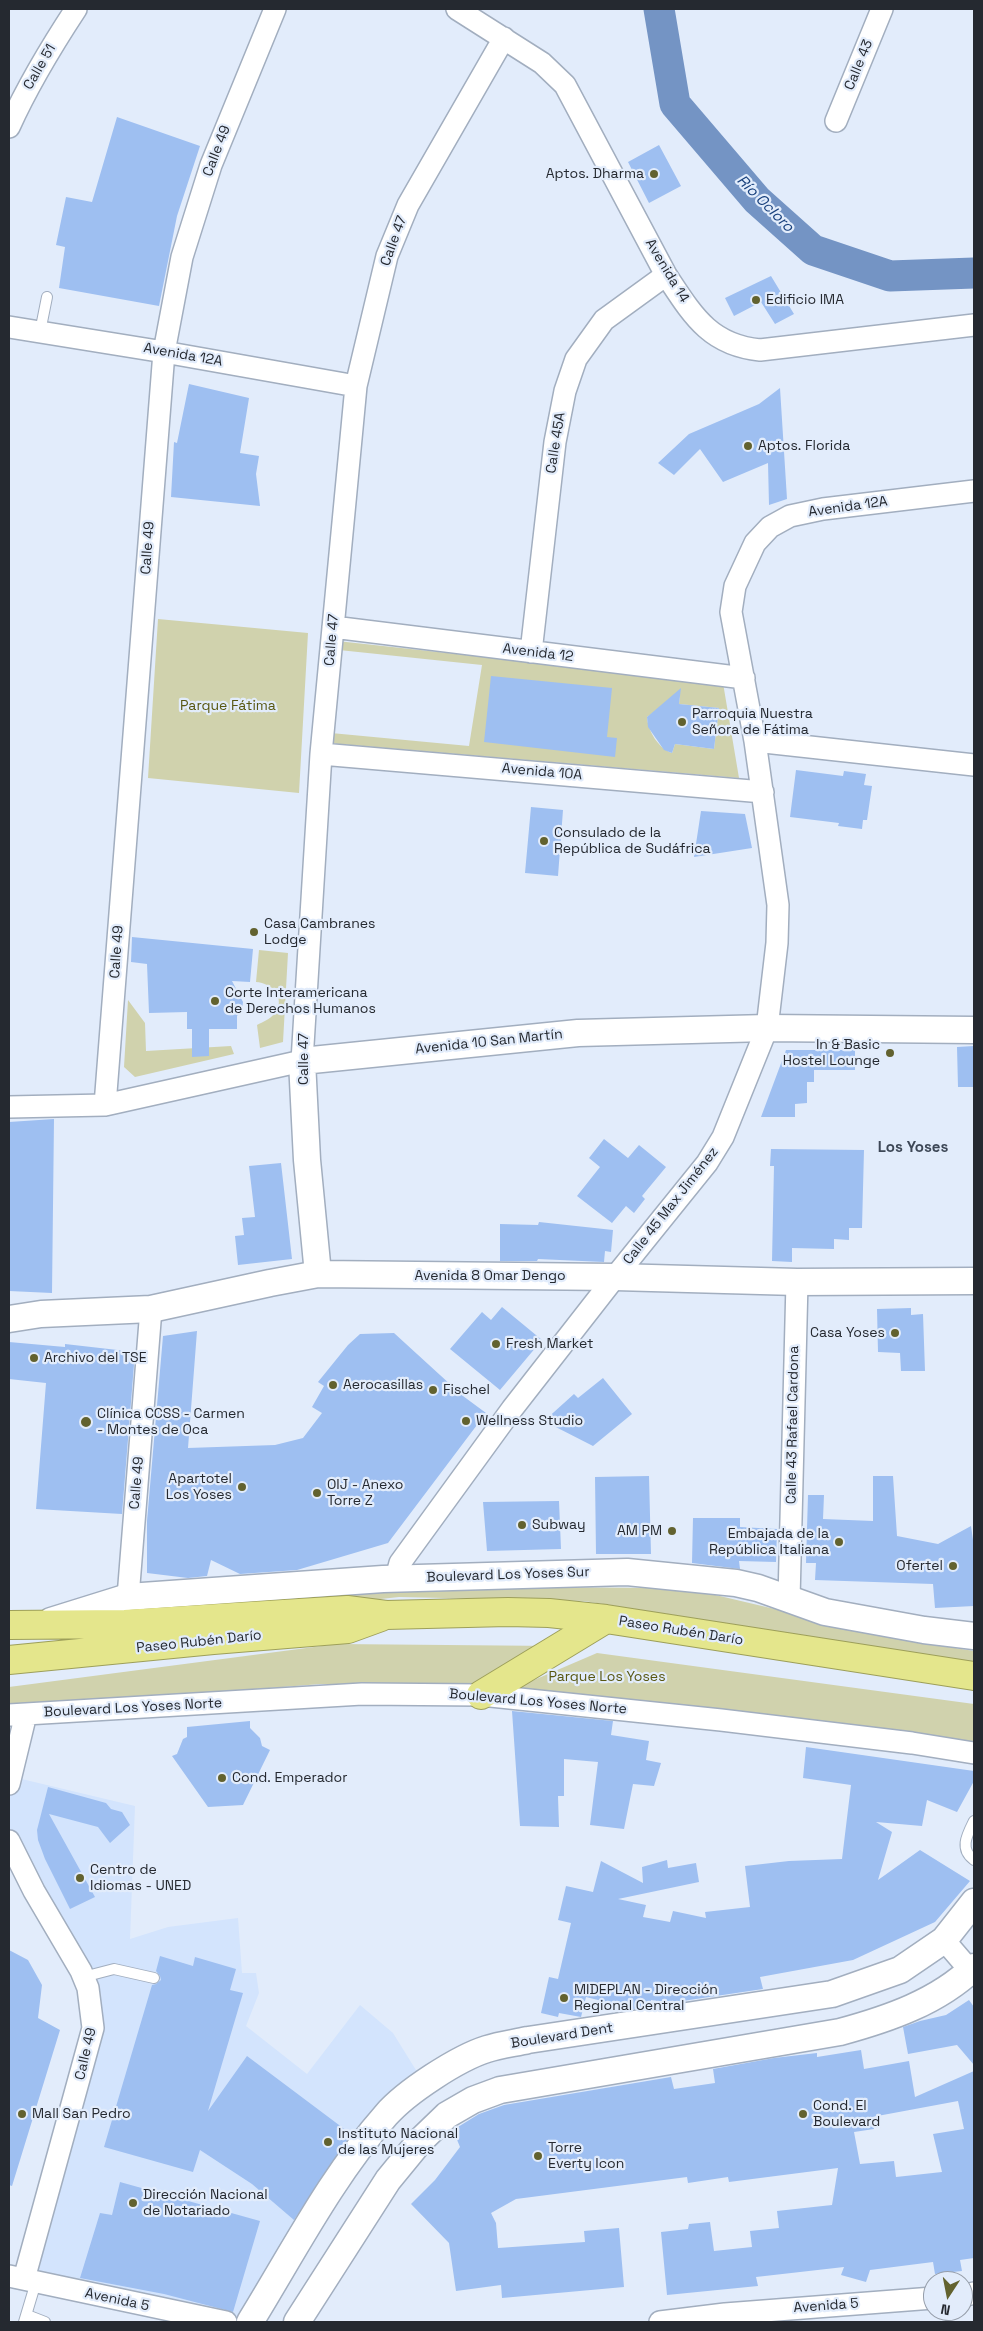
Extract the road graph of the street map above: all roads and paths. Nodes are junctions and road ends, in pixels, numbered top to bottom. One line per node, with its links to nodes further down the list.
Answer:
1 (76, 9): 7 (street, Calle 51)
2 (275, 9): 13 (street, Calle 49)
3 (457, 9): 5 (street, Avenida 14)
4 (882, 9): 6 (street, Calle 43)
5 (504, 38): 8 (street, Avenida 14); 14 (street, Calle 47)
6 (836, 121)
7 (9, 127)
8 (666, 275): 10 (street, Avenida 14); 18 (street, Calle 45A)
9 (47, 297): 12 (lane)
10 (974, 326)
11 (9, 327): 12 (street, Avenida 12A)
12 (40, 332): 13 (street, Avenida 12A)
13 (164, 352): 14 (street, Avenida 12A); 27 (street, Calle 49)
14 (356, 386): 17 (street, Calle 47)
15 (974, 491): 16 (street, Avenida 12A)
16 (744, 564): 19 (street, Calle 45 Max Jiménez)
17 (333, 627): 18 (street, Avenida 12); 21 (street, Calle 47)
18 (531, 652): 19 (street, Avenida 12)
19 (744, 678): 20 (street, Calle 45 Max Jiménez)
20 (755, 741): 22 (street); 23 (street, Calle 45 Max Jiménez)
21 (321, 754): 23 (street, Avenida 10A); 26 (street, Calle 47)
22 (974, 765)
23 (763, 792): 24 (street, Calle 45 Max Jiménez)
24 (767, 1028): 25 (street, Avenida 10 San Martín); 26 (street, Avenida 10 San Martín); 30 (street, Calle 45 Max Jiménez)
25 (974, 1030)
26 (302, 1060): 27 (street, Avenida 10 San Martín); 29 (street, Calle 47)
27 (104, 1105): 28 (street, Avenida 10 San Martín)
28 (9, 1107)
29 (318, 1274): 30 (street, Avenida 8 Omar Dengo); 33 (street, Avenida 8 Omar Dengo)
30 (615, 1277): 32 (street, Avenida 8 Omar Dengo); 35 (street, Calle 45 Max Jiménez)
31 (974, 1281): 32 (street, Avenida 8 Omar Dengo)
32 (796, 1282): 37 (street, Calle 43 Rafael Cardona)
33 (151, 1309): 34 (street, Avenida 8 Omar Dengo); 36 (street, Calle 49)
34 (9, 1319)
35 (396, 1578): 36 (street, Boulevard Los Yoses Sur); 37 (street, Boulevard Los Yoses Sur)
36 (128, 1597): 40 (street, Boulevard Los Yoses Sur)
37 (788, 1599): 42 (street, Boulevard Los Yoses Sur)
38 (386, 1616): 39 (highway, Paseo Rubén Darío); 40 (highway, Paseo Rubén Darío); 43 (highway, Paseo Rubén Darío)
39 (606, 1619): 44 (highway, Paseo Rubén Darío); 45 (highway)
40 (40, 1624): 41 (highway, Paseo Rubén Darío)
41 (9, 1625)
42 (974, 1636)
43 (9, 1660)
44 (974, 1676)
45 (481, 1695): 46 (street, Boulevard Los Yoses Norte); 47 (street, Boulevard Los Yoses Norte)
46 (17, 1714): 48 (street)
47 (974, 1753)
48 (9, 1784)
49 (974, 1821): 51 (lane)
50 (9, 1841): 56 (street, Calle 49)
51 (974, 1860)
52 (974, 1902): 53 (street, Boulevard Dent)
53 (944, 1940): 54 (street); 62 (street, Boulevard Dent)
54 (973, 1971): 63 (street)
55 (154, 1978): 56 (lane)
56 (88, 1988): 57 (street, Calle 49)
57 (23, 2279): 59 (lane); 61 (street, Avenida 5)
58 (923, 2299): 64 (street, Avenida 5)
59 (25, 2319): 60 (lane)
60 (45, 2322)
61 (226, 2322)
62 (250, 2322)
63 (297, 2322)
64 (660, 2322)

